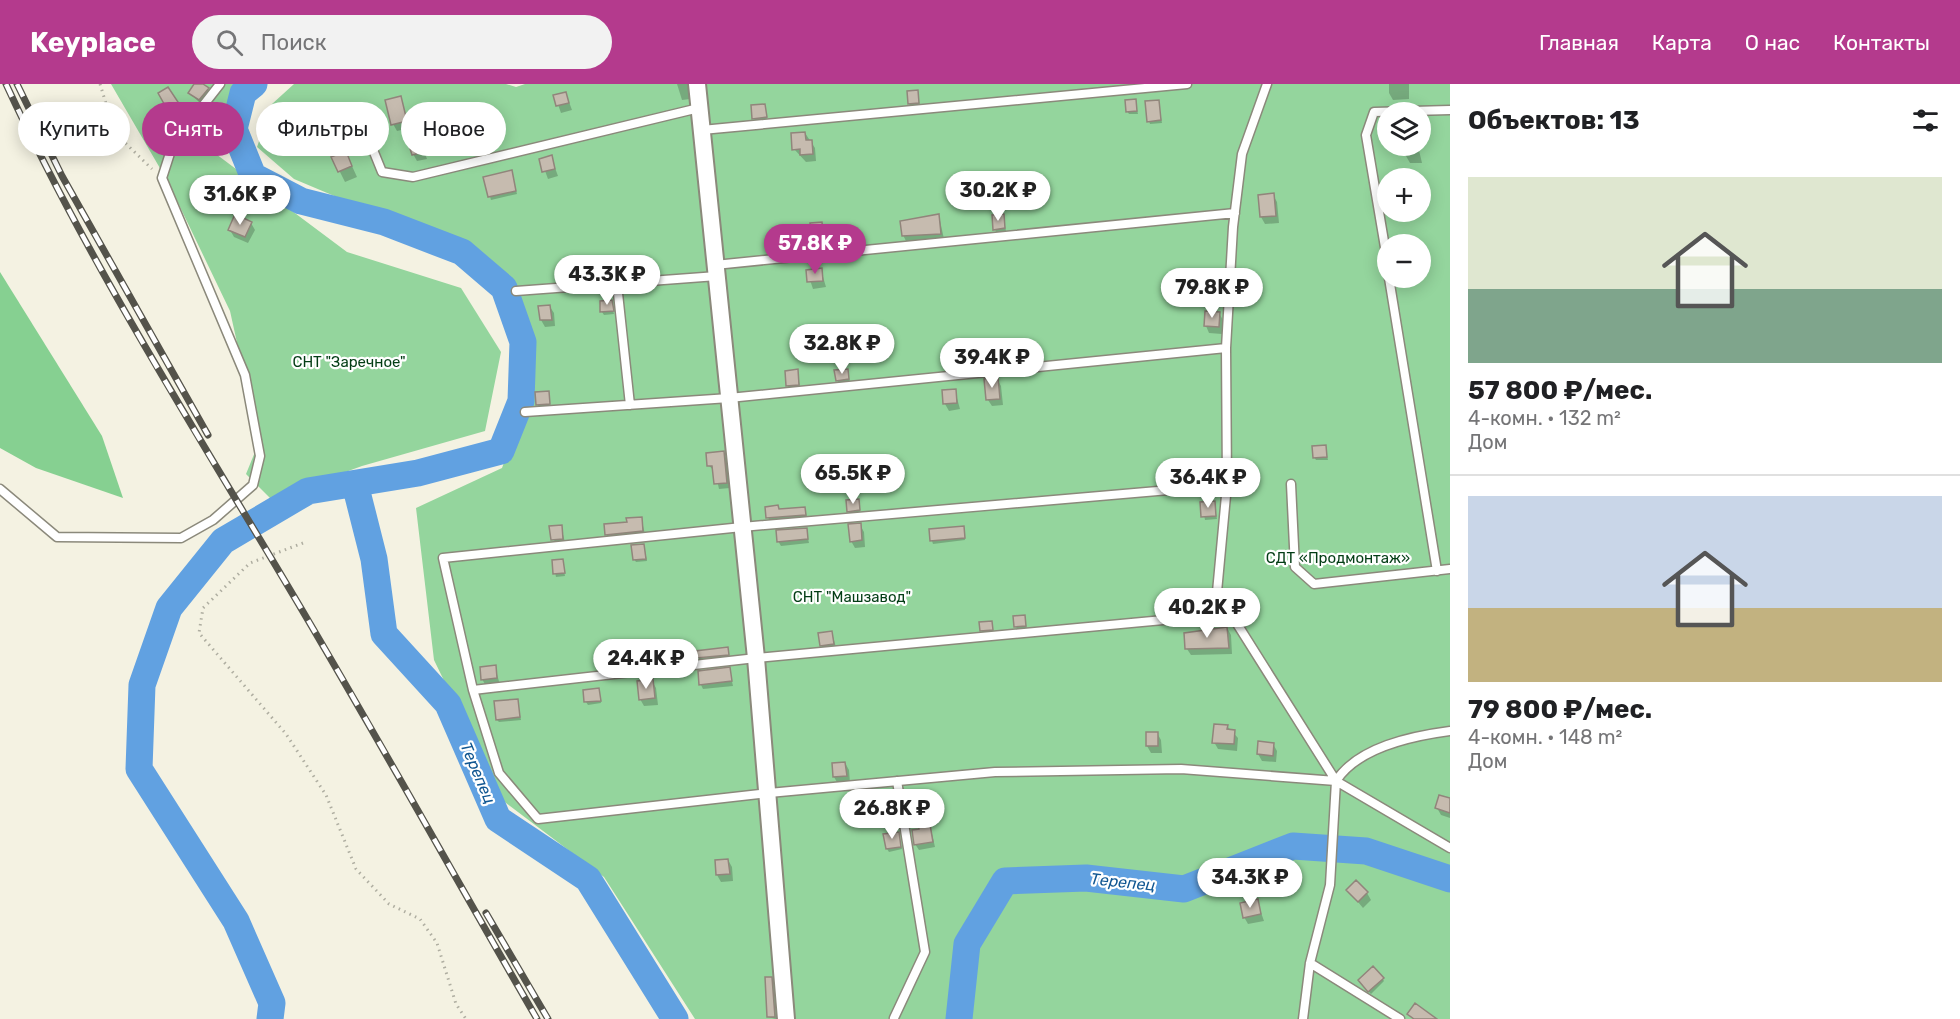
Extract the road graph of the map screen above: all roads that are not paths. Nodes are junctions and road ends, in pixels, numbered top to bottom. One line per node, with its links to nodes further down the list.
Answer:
1 (220, 84): 21 (lane)
2 (697, 84): 5 (street)
3 (1186, 84): 7 (lane)
4 (1268, 84): 9 (lane)
5 (699, 108): 7 (street); 8 (lane)
6 (1450, 110): 10 (lane)
7 (702, 130): 11 (street)
8 (376, 156)
9 (1234, 213): 11 (lane); 15 (lane)
10 (1383, 234)
11 (716, 271): 12 (lane); 16 (street)
12 (617, 284): 14 (lane); 17 (lane)
13 (1391, 288): 24 (lane)
14 (516, 291)
15 (1226, 348): 16 (lane); 20 (lane)
16 (729, 398): 17 (lane); 22 (street)
17 (630, 405): 18 (lane)
18 (525, 412)
19 (1291, 484): 24 (lane)
20 (1227, 485): 22 (lane); 25 (lane)
21 (0, 489)
22 (742, 527): 26 (street); 27 (lane)
23 (1450, 570): 24 (lane)
24 (1437, 571)
25 (1217, 592): 26 (lane); 30 (lane)
26 (756, 658): 27 (lane); 31 (street)
27 (473, 690): 31 (lane)
28 (1450, 731): 30 (lane)
29 (897, 781): 30 (lane); 31 (lane); 34 (lane)
30 (1336, 781): 32 (lane); 33 (lane)
31 (769, 793): 35 (street)
32 (1450, 848)
33 (1311, 963): 36 (lane); 37 (lane)
34 (894, 1018)
35 (786, 1019)
36 (1303, 1019)
37 (1400, 1019)

